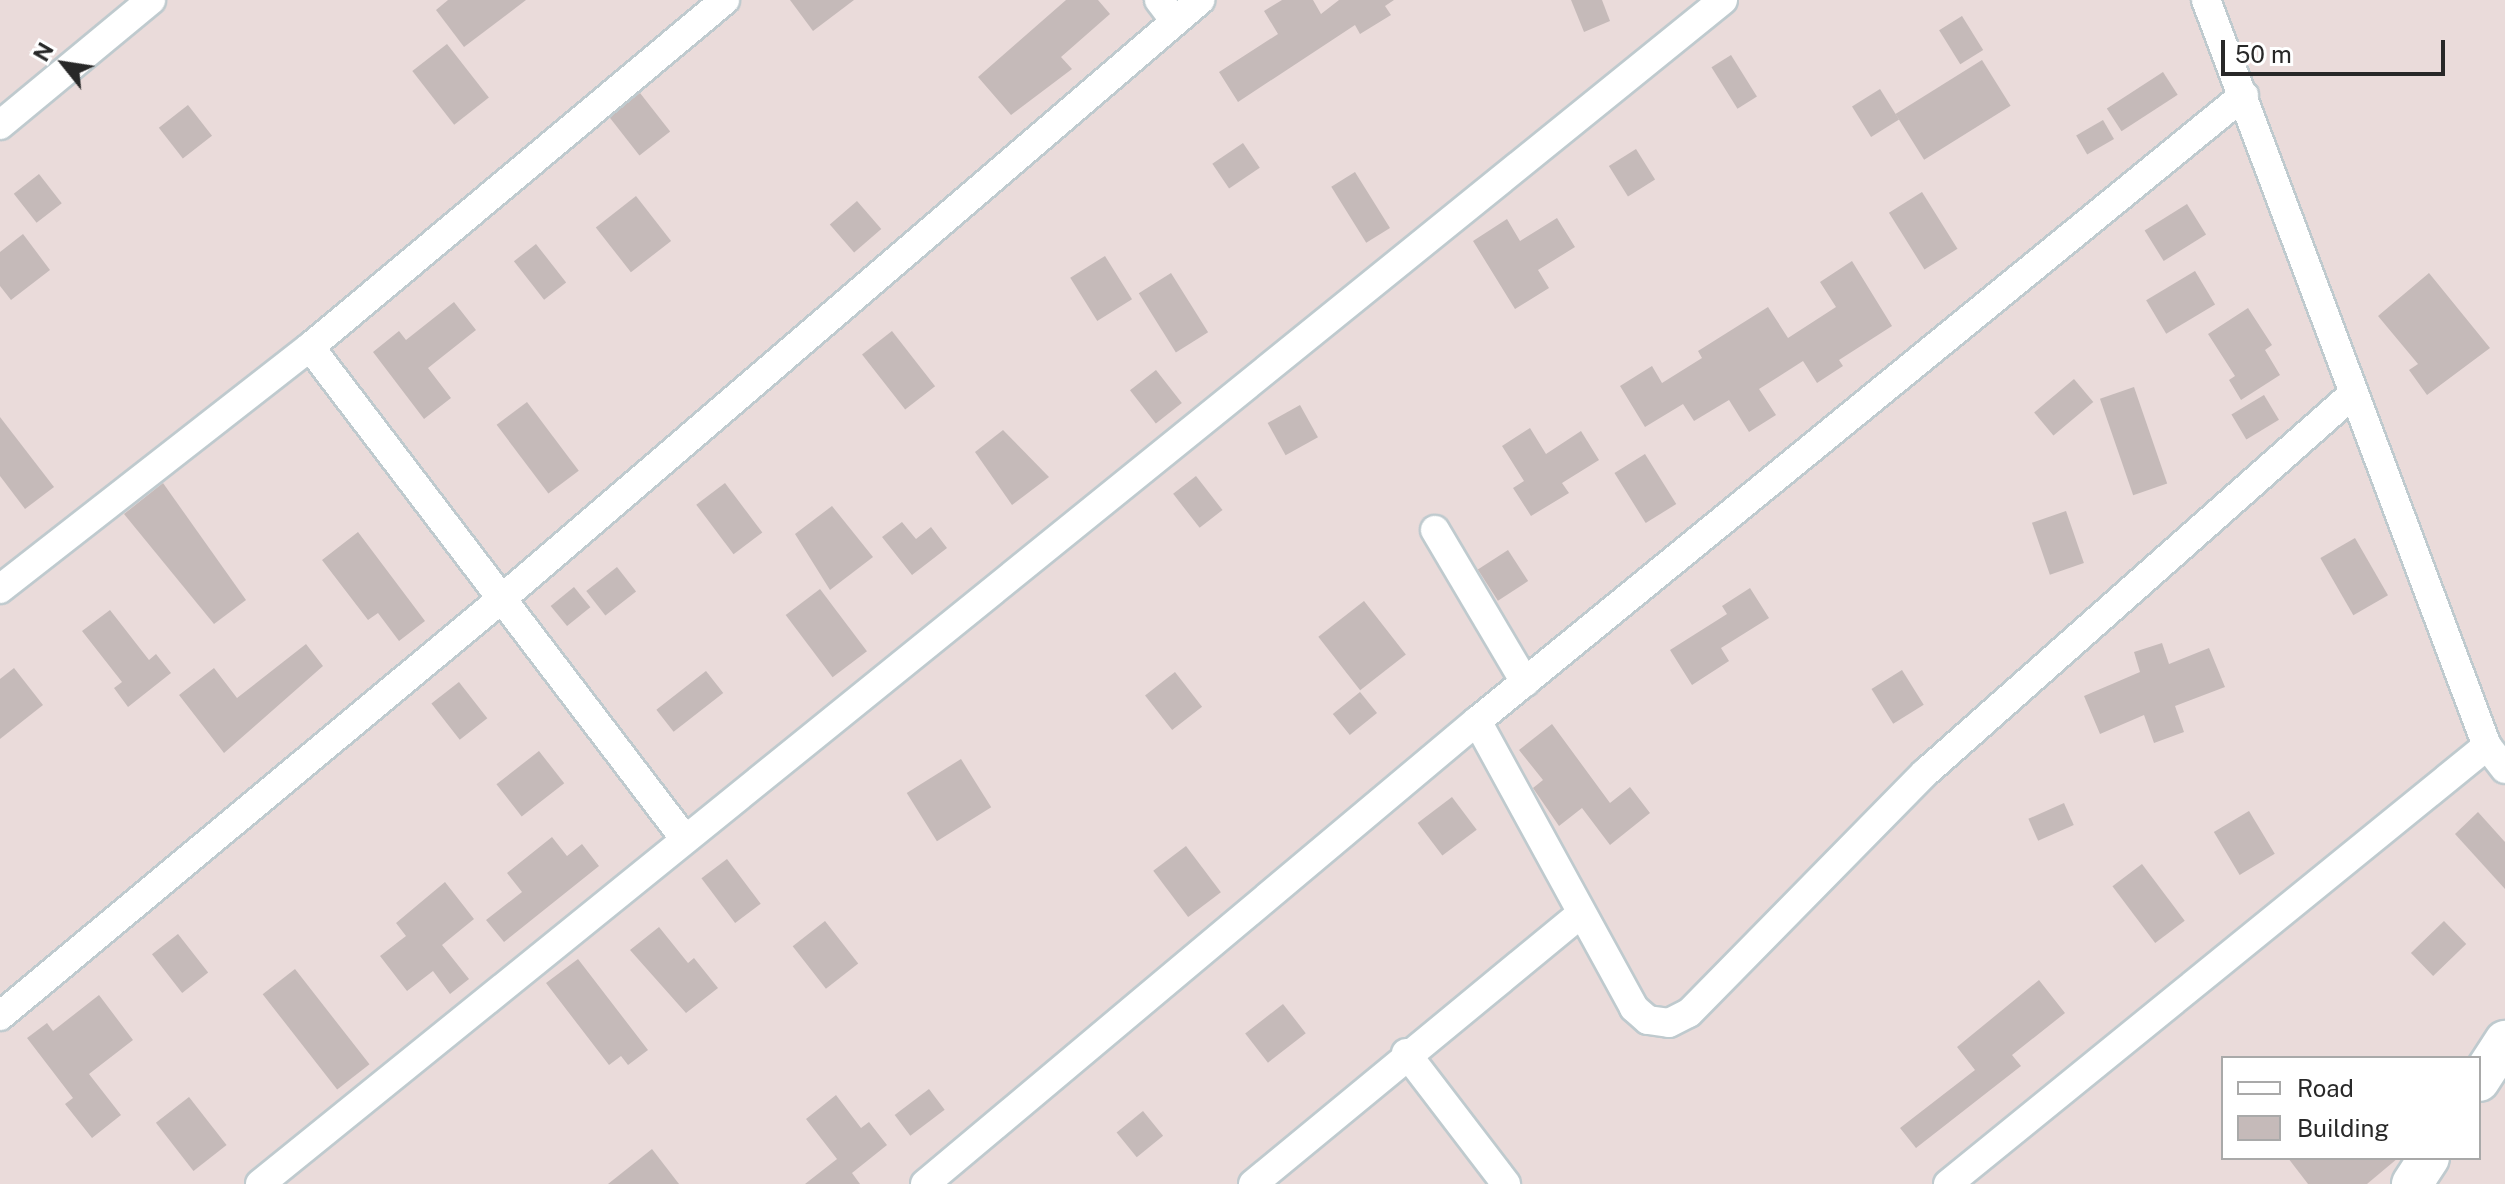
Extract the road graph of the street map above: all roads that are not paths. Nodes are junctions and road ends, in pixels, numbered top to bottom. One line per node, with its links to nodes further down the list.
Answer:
1 (151, 0): 8 (street)
2 (725, 0): 9 (street)
3 (1200, 0): 6 (street)
4 (1723, 0): 18 (street)
5 (2206, 0): 7 (street)
6 (1167, 10): 13 (street)
7 (2244, 95): 10 (street); 14 (street)
8 (0, 125)
9 (310, 347): 12 (street); 13 (street)
10 (2353, 394): 16 (street); 19 (street)
11 (1435, 530): 14 (street)
12 (0, 589)
13 (505, 596): 18 (street); 20 (street)
14 (1525, 682): 15 (street)
15 (1477, 721): 19 (street); 26 (street)
16 (2487, 746): 17 (street); 29 (street)
17 (2505, 769)
18 (685, 839): 25 (street)
19 (1578, 916): 22 (street)
20 (0, 1016)
21 (2505, 1041): 23 (street)
22 (1406, 1053): 27 (street); 28 (street)
23 (2481, 1078)
24 (2428, 1160): 30 (street)
25 (260, 1184)
26 (925, 1184)
27 (1253, 1184)
28 (1506, 1184)
29 (1948, 1184)
30 (2412, 1184)

